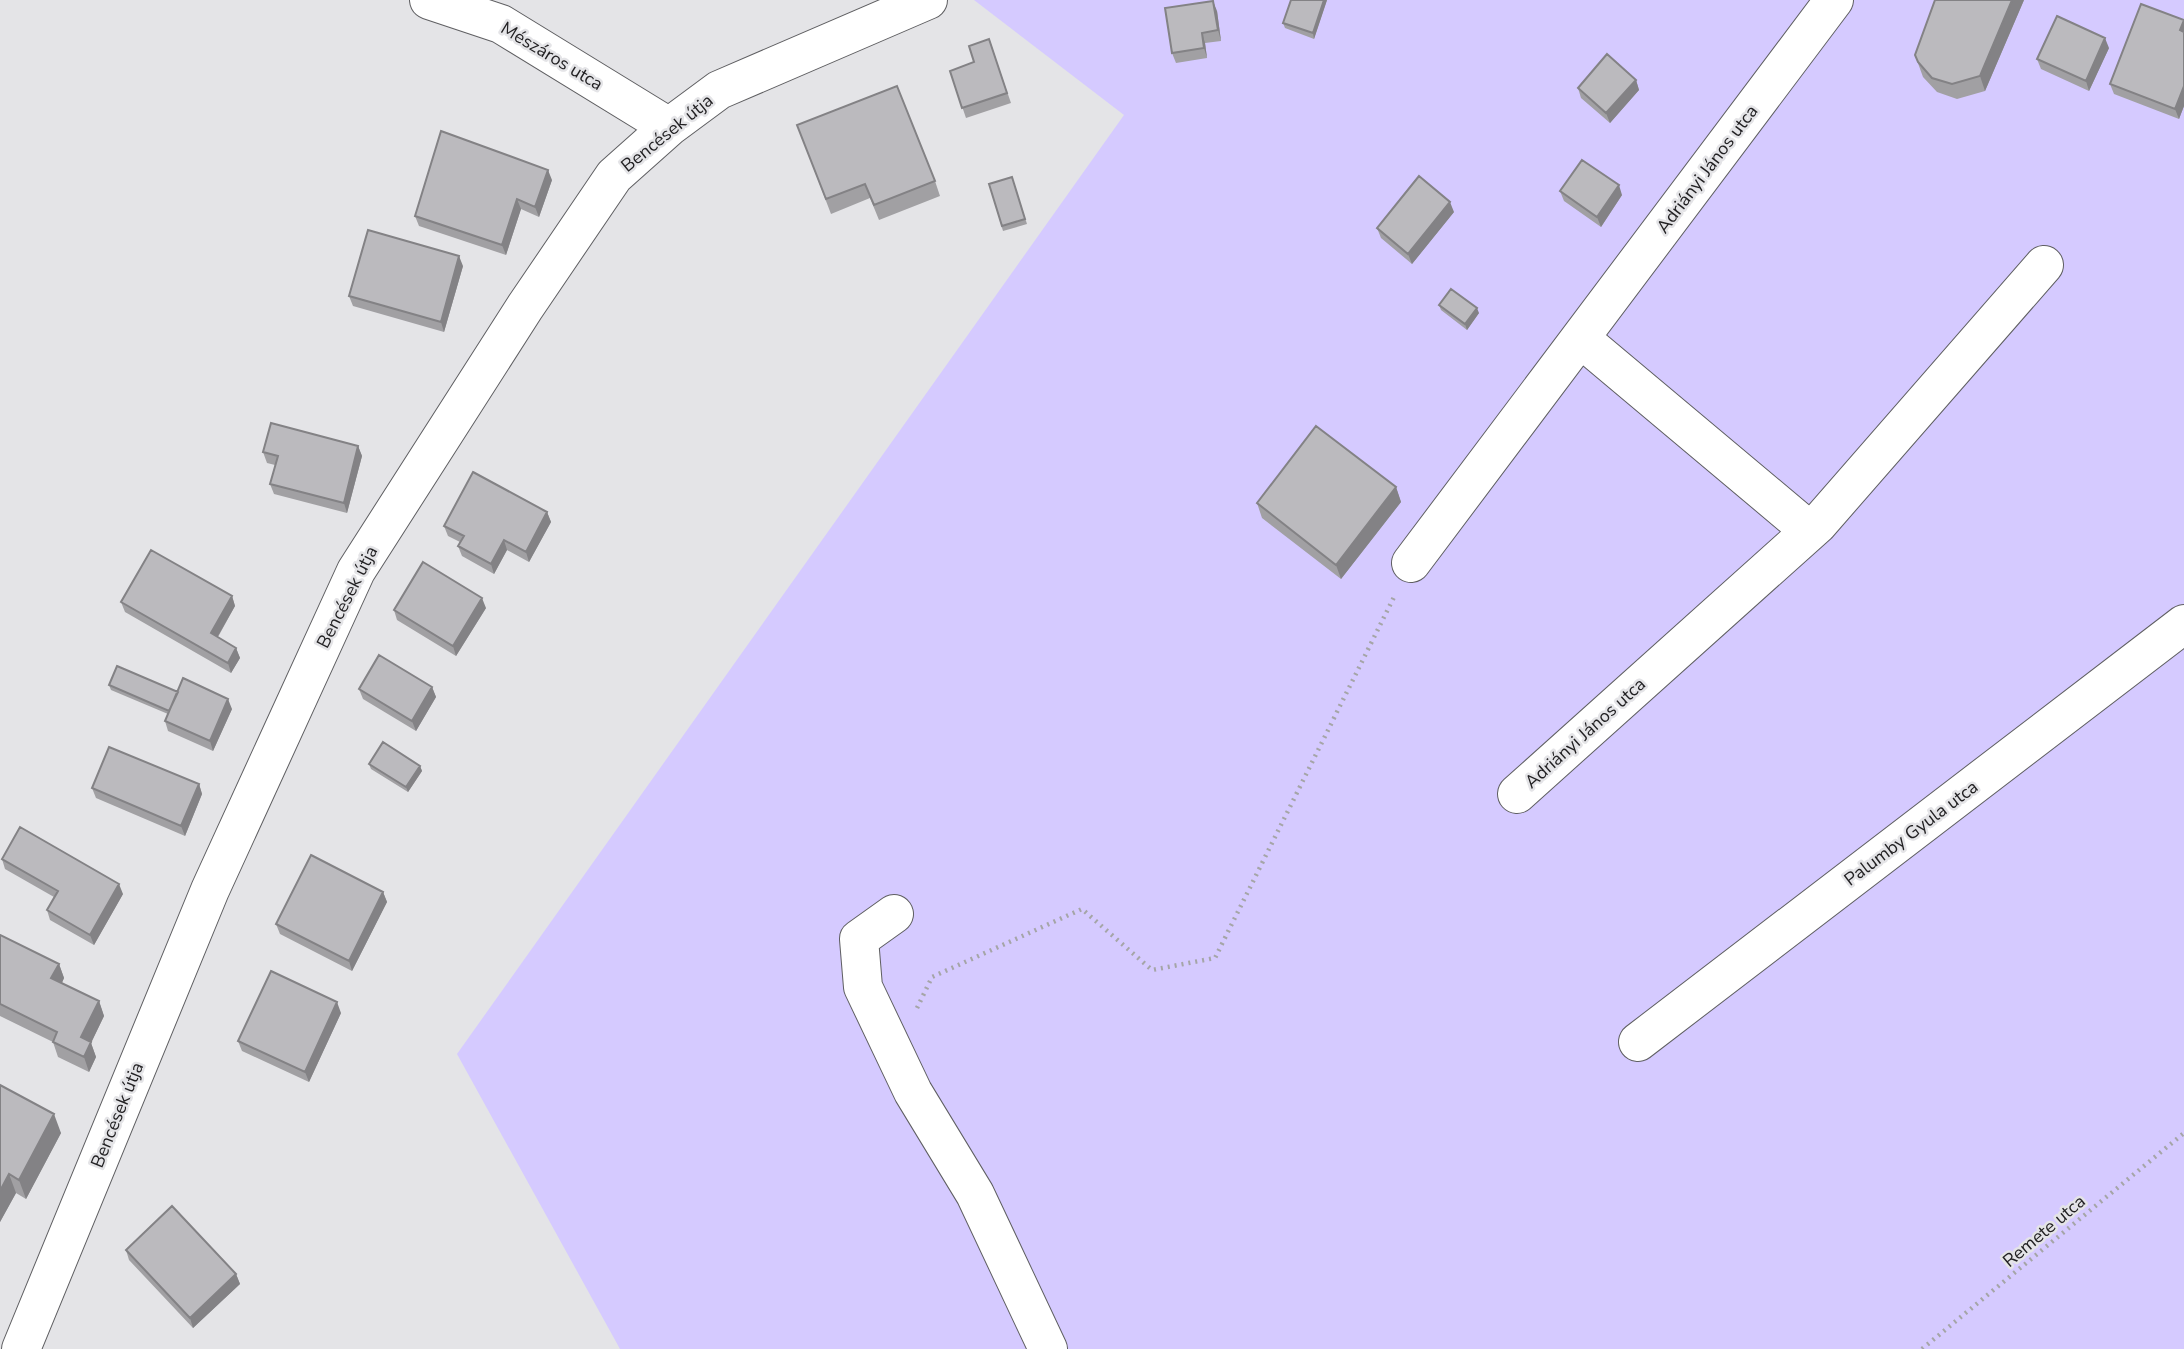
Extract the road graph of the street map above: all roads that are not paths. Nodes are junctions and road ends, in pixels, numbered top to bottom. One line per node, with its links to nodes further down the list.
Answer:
1 (429, 0): 4 (street, Mészáros utca)
2 (928, 0): 4 (street, Bencések útja)
3 (1834, 0): 6 (street, Adriányi János utca)
4 (669, 127): 13 (street, Bencések útja)
5 (2044, 265): 7 (street, Adriányi János utca)
6 (1580, 338): 7 (street); 8 (street, Adriányi János utca)
7 (1810, 531): 10 (street, Adriányi János utca)
8 (1411, 563)
9 (2184, 624): 12 (street, Palumby Gyula utca)
10 (1517, 794)
11 (894, 914): 14 (street)
12 (1638, 1042)
13 (21, 1349)
14 (1048, 1349)

